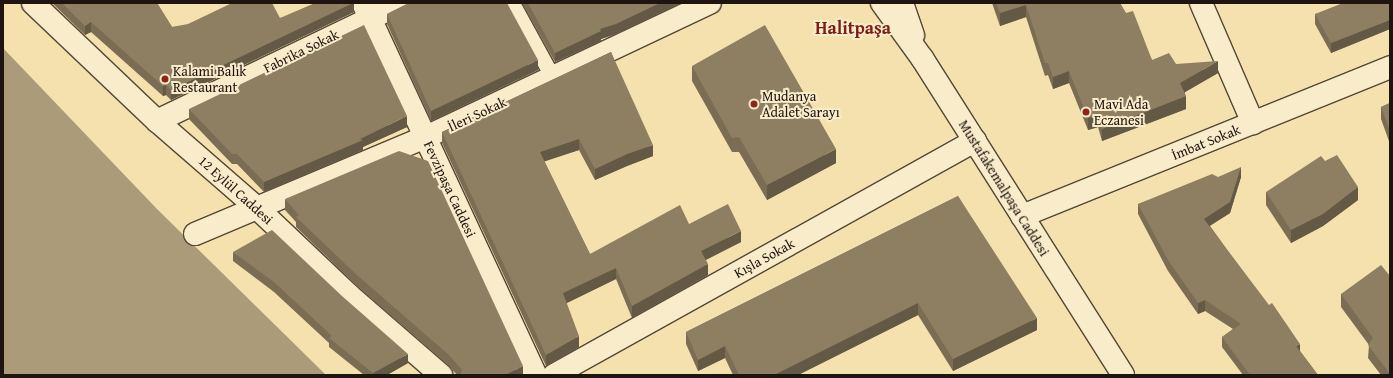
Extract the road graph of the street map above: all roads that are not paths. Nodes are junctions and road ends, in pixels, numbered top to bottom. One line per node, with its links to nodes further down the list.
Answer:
1 (32, 3): 12 (street, 12 Eylül Caddesi)
2 (402, 3): 8 (street, Fabrika Sokak)
3 (512, 3): 11 (lane)
4 (710, 3): 11 (street, İleri Sokak)
5 (882, 3): 9 (street, Mustafakemalpaşa Caddesi)
6 (902, 3): 9 (street)
7 (1201, 3): 13 (street)
8 (367, 10): 12 (street, Fabrika Sokak); 14 (street, Fevzipaşa Caddesi)
9 (922, 58): 15 (street, Mustafakemalpaşa Caddesi)
10 (1390, 67): 13 (street, İmbat Sokak)
11 (553, 78): 14 (street, İleri Sokak)
12 (157, 121): 16 (street, 12 Eylül Caddesi)
13 (1253, 123): 17 (street, İmbat Sokak)
14 (426, 137): 16 (street, İleri Sokak); 20 (street, Fevzipaşa Caddesi)
15 (975, 141): 17 (street, Mustafakemalpaşa Caddesi); 21 (street, Kışla Sokak)
16 (257, 208): 18 (street, İleri Sokak); 19 (street, 12 Eylül Caddesi)
17 (1022, 216): 22 (street, Mustafakemalpaşa Caddesi)
18 (195, 234)
19 (441, 375)
20 (536, 375)
21 (554, 375)
22 (1123, 375)

